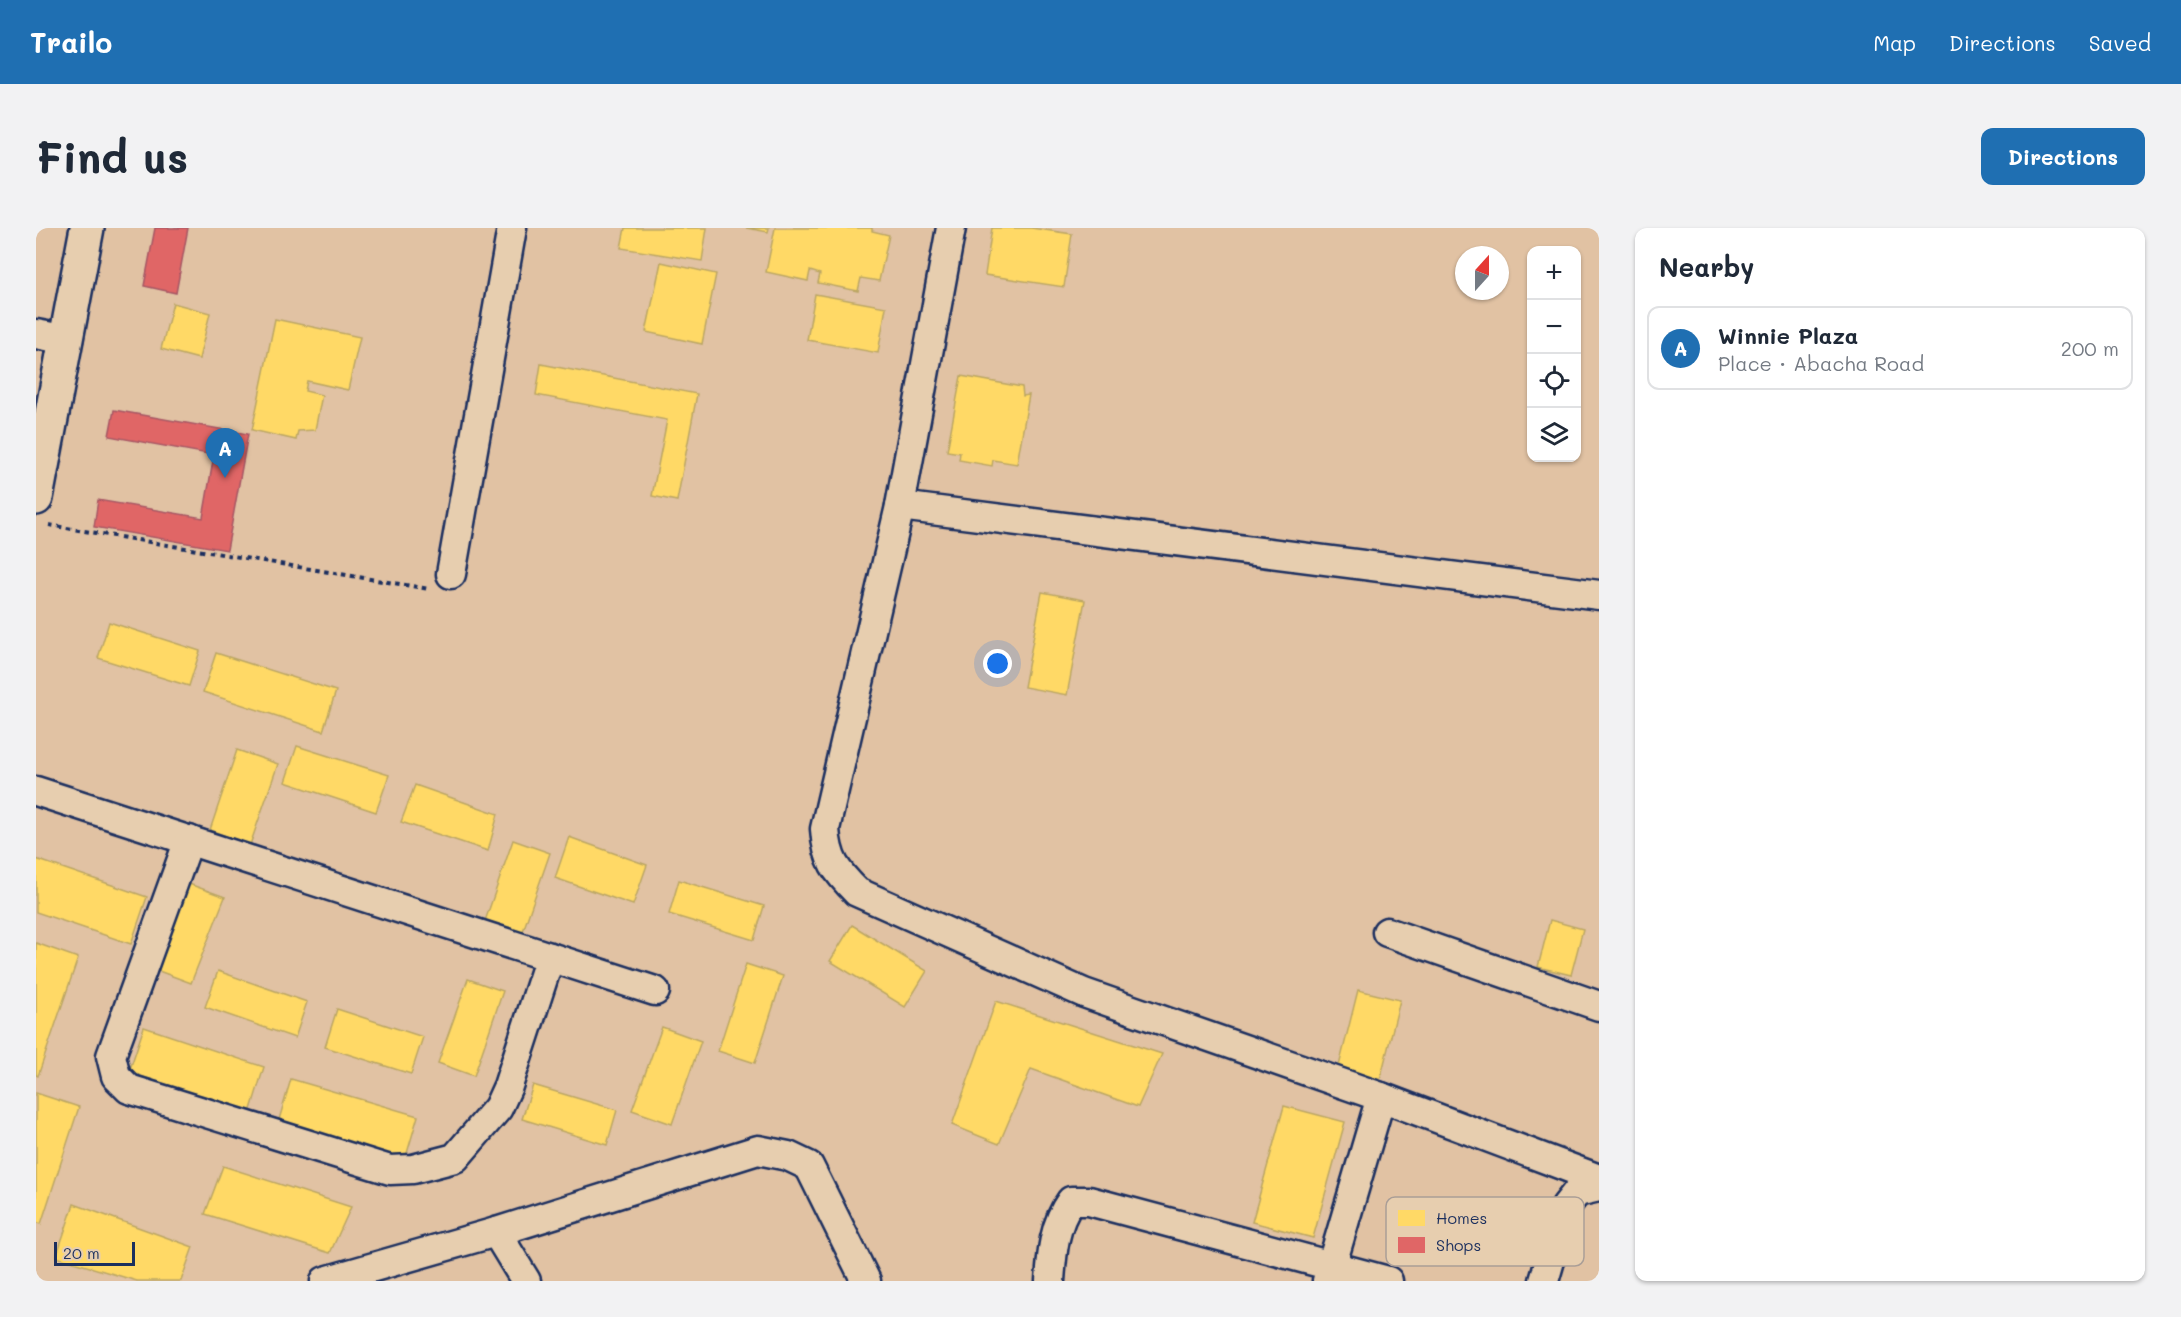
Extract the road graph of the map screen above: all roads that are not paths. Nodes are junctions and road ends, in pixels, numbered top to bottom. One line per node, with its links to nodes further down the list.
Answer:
1 (87, 228): 5 (street)
2 (512, 228): 8 (street)
3 (951, 228): 6 (street)
4 (36, 334): 5 (street)
5 (68, 340): 7 (street)
6 (900, 506): 9 (street); 16 (street)
7 (42, 511)
8 (451, 574)
9 (1599, 595)
10 (36, 790): 11 (street)
11 (189, 840): 13 (street); 13 (street)
12 (1387, 932): 15 (street)
13 (550, 957): 14 (street)
14 (655, 991)
15 (1599, 1006)
16 (1381, 1097): 17 (street); 22 (street)
17 (1599, 1179)
18 (1599, 1186): 19 (street)
19 (1573, 1197)
20 (496, 1232): 23 (street); 24 (street); 25 (street)
21 (1548, 1266): 28 (street)
22 (1329, 1273): 26 (street); 27 (street)
23 (325, 1281)
24 (526, 1281)
25 (866, 1281)
26 (1050, 1281)
27 (1388, 1281)
28 (1544, 1281)

